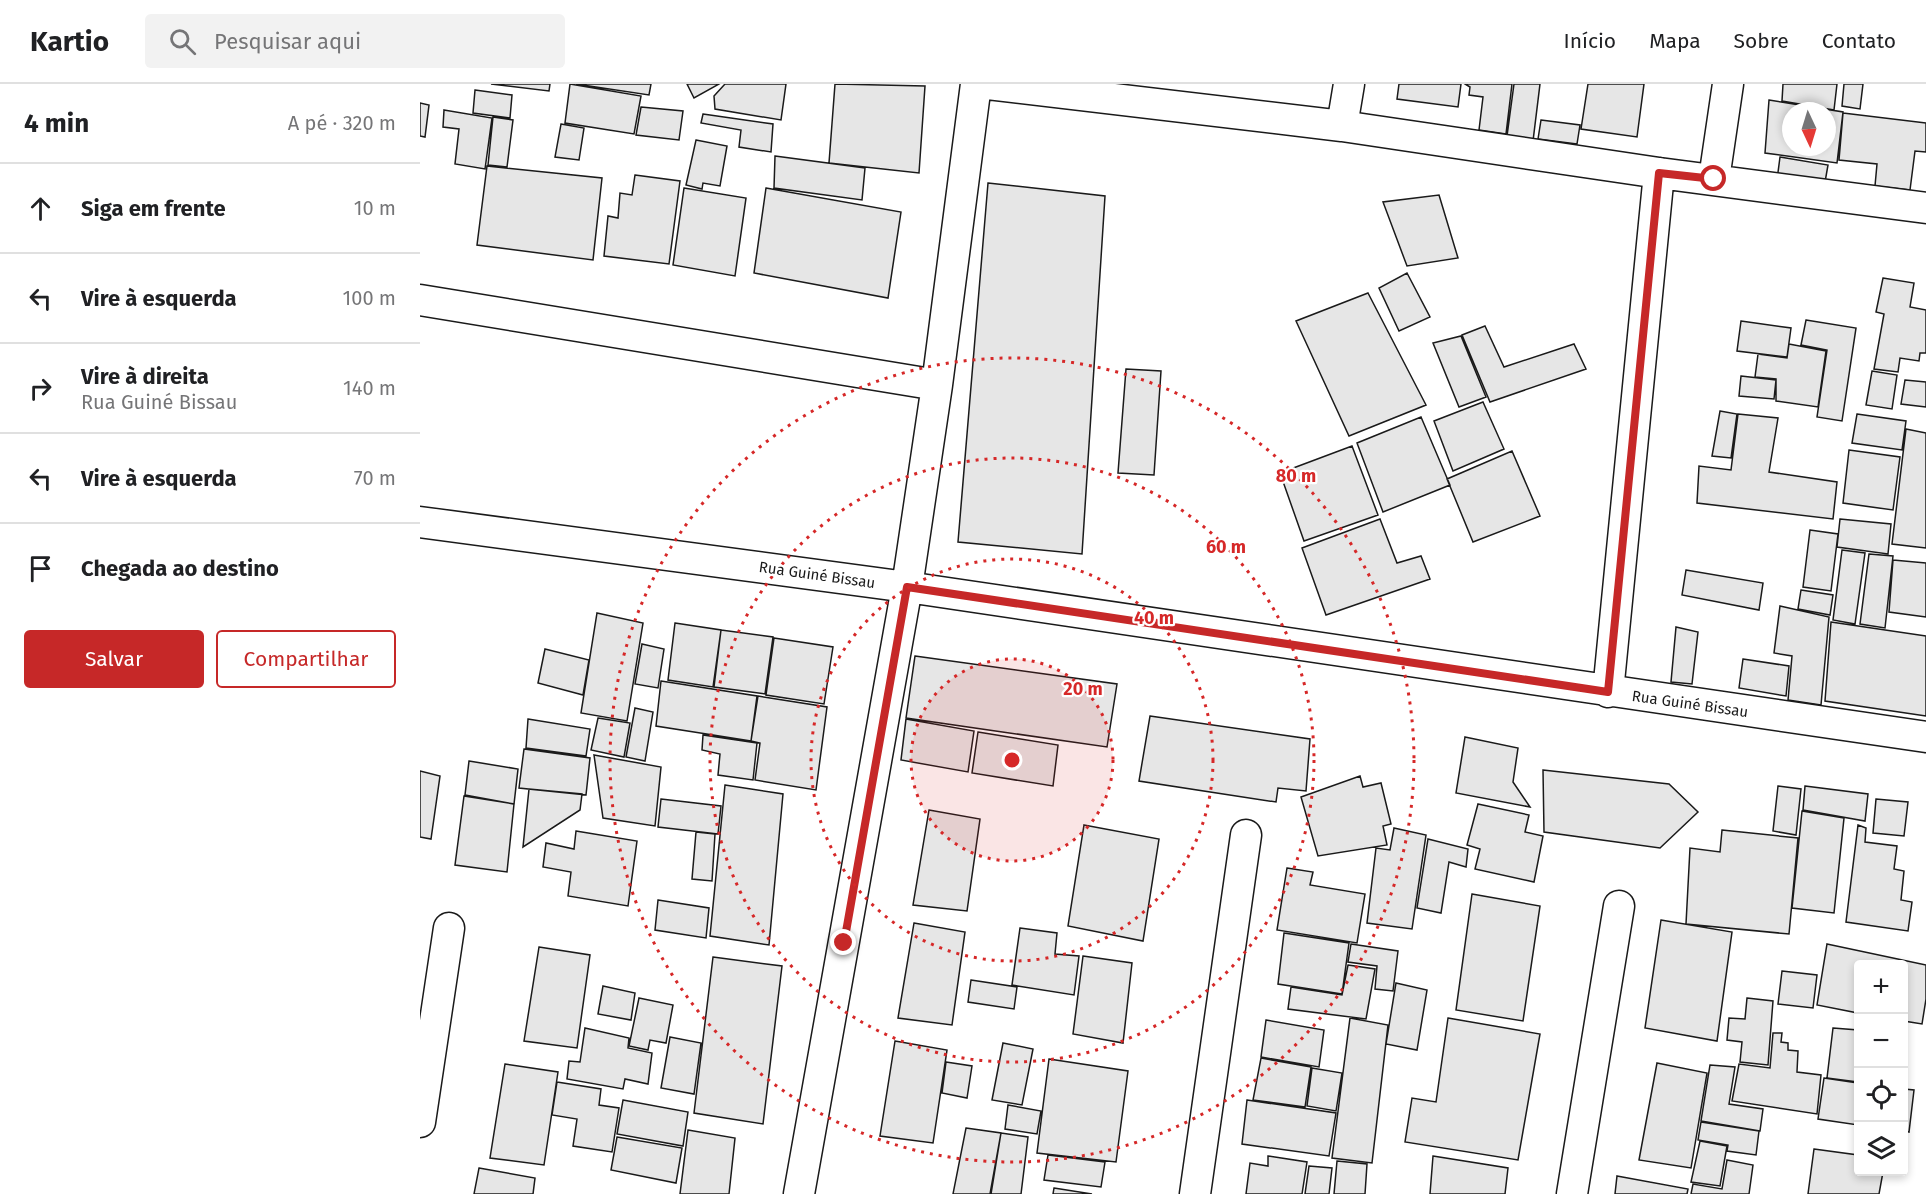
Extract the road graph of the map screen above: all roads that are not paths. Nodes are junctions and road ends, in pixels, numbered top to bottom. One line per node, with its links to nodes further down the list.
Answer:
1 (976, 84): 10 (street)
2 (988, 84): 5 (street)
3 (1349, 84): 5 (street)
4 (1728, 84): 7 (street)
5 (1342, 126): 6 (street)
6 (1659, 173): 7 (street); 13 (street)
7 (1714, 179): 8 (street)
8 (1926, 208)
9 (420, 300): 10 (street)
10 (937, 385): 12 (street)
11 (420, 522): 12 (street, Rua Guiné Bissau)
12 (907, 587): 13 (street, Rua Guiné Bissau); 19 (street)
13 (1608, 692): 14 (street, Rua Guiné Bissau)
14 (1926, 737)
15 (1246, 834): 20 (street)
16 (1619, 906): 21 (street)
17 (449, 928): 18 (street)
18 (420, 1122)
19 (799, 1194)
20 (1195, 1194)
21 (1572, 1194)

